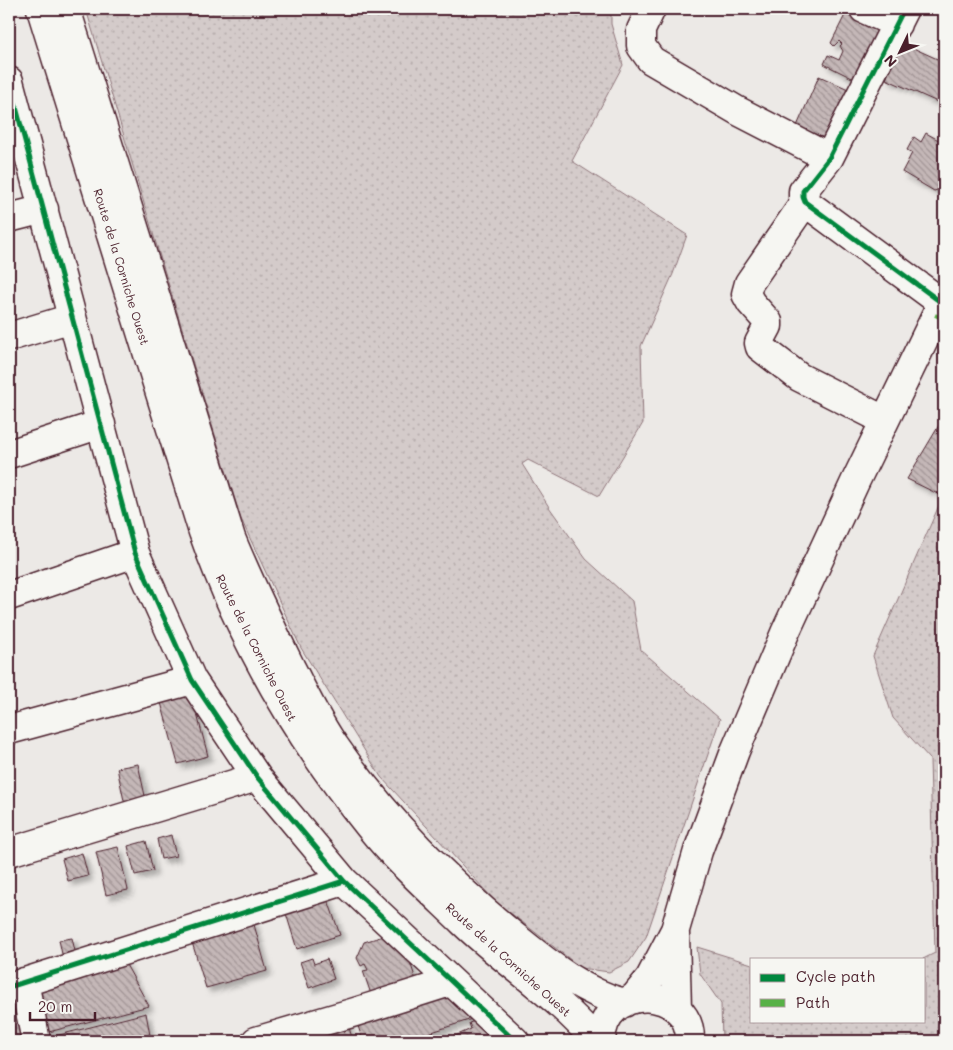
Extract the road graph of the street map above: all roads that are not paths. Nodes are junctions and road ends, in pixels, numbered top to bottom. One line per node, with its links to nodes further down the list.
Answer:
1 (42, 9): 32 (main road, Route de la Corniche Ouest)
2 (66, 9): 27 (main road, Route de la Corniche Ouest)
3 (651, 9): 7 (main road)
4 (864, 9): 5 (main road)
5 (900, 16): 7 (main road)
6 (9, 83): 9 (main road)
7 (829, 158): 8 (main road)
8 (806, 202): 11 (main road); 14 (main road)
9 (44, 209): 10 (main road); 12 (main road)
10 (9, 218)
11 (943, 301): 14 (main road)
12 (72, 318): 13 (main road); 15 (main road)
13 (9, 337)
14 (884, 420): 24 (main road)
15 (100, 424): 16 (main road); 17 (main road)
16 (9, 454)
17 (135, 553): 18 (main road); 19 (main road)
18 (9, 596)
19 (192, 680): 20 (main road); 21 (main road)
20 (9, 730)
21 (257, 777): 22 (main road); 23 (main road)
22 (9, 852)
23 (344, 881): 25 (main road); 26 (main road)
24 (675, 930): 27 (main road); 28 (main road)
25 (450, 982): 30 (main road); 31 (main road)
26 (16, 985): 29 (main road)
27 (628, 1001): 28 (main road); 33 (main road)
28 (676, 1010): 34 (main road)
29 (36, 1041)
30 (256, 1041)
31 (515, 1041)
32 (596, 1041)
33 (602, 1041)
34 (690, 1041)

